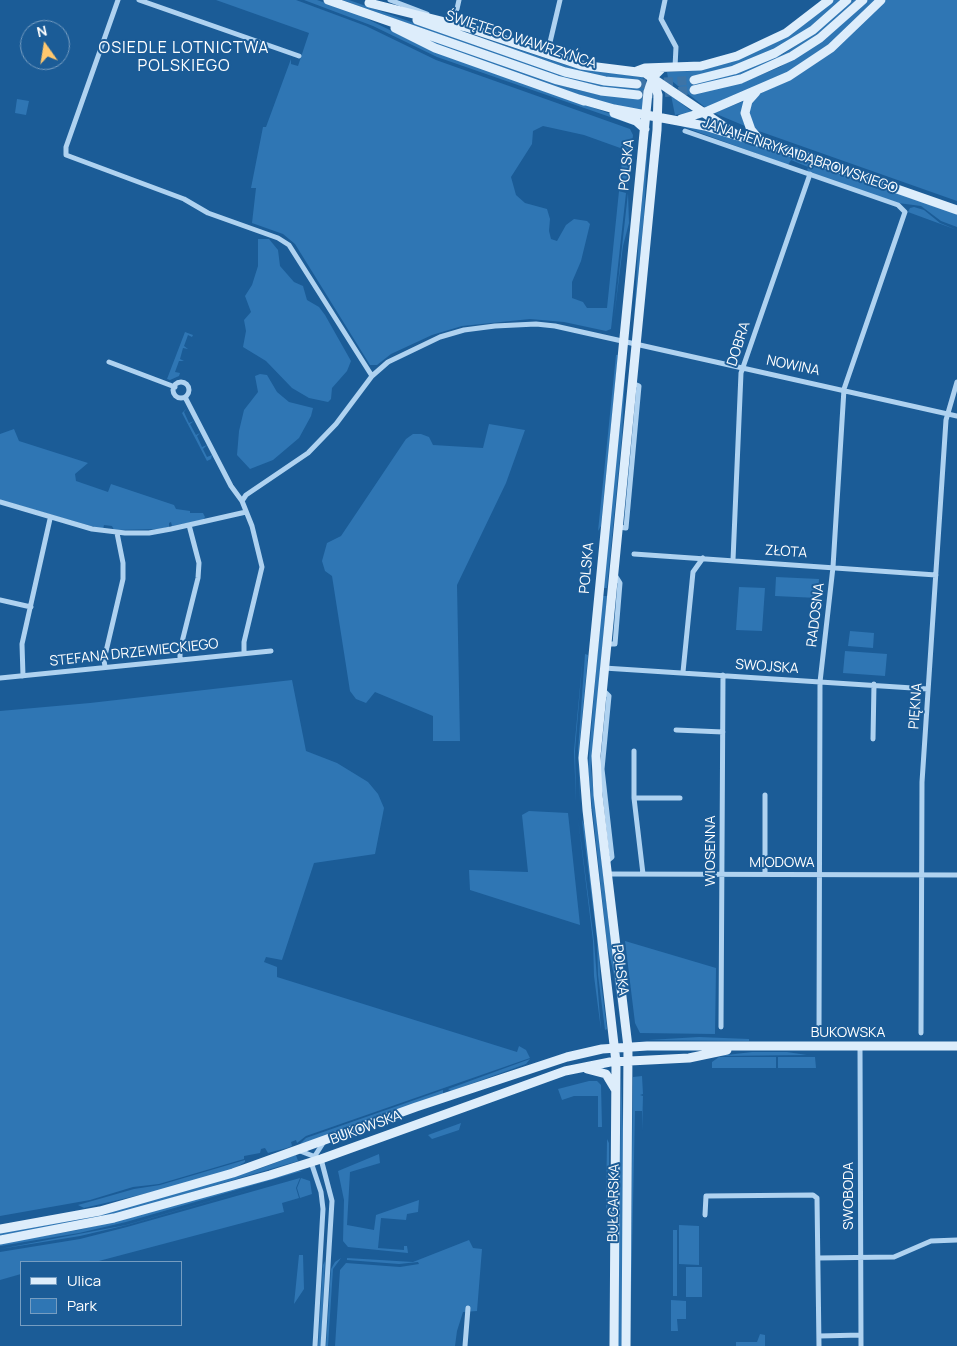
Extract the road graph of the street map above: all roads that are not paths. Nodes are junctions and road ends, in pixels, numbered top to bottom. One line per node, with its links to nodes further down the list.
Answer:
1 (118, 0): 45 (street)
2 (139, 0): 18 (street)
3 (328, 0): 15 (main road)
4 (360, 0): 13 (main road)
5 (390, 0): 16 (street)
6 (459, 0): 14 (street)
7 (560, 0): 17 (street)
8 (665, 0): 20 (street)
9 (829, 0): 20 (main road)
10 (848, 0): 23 (main road)
11 (862, 0): 25 (main road)
12 (882, 0): 26 (main road)
13 (369, 3): 16 (main road); 24 (main road, ŚWIĘTEGO WAWRZYŃCA)
14 (457, 9)
15 (373, 16): 27 (main road, ŚWIĘTEGO WAWRZYŃCA); 28 (main road)
16 (461, 26): 17 (main road)
17 (547, 55): 21 (main road)
18 (299, 56)
19 (662, 68): 20 (main road); 21 (main road); 22 (main road)
20 (675, 68)
21 (636, 71): 22 (main road, JANA HENRYKA DĄBROWSKIEGO)
22 (653, 77): 29 (main road, JANA HENRYKA DĄBROWSKIEGO); 30 (main road, POLSKA); 31 (main road, POLSKA)
23 (694, 80)
24 (637, 84)
25 (694, 90)
26 (757, 91): 29 (main road); 37 (main road)
27 (638, 95)
28 (579, 99): 30 (main road, JANA HENRYKA DĄBROWSKIEGO); 33 (main road)
29 (702, 113): 32 (main road); 36 (main road, JANA HENRYKA DĄBROWSKIEGO)
30 (646, 115): 31 (main road, JANA HENRYKA DĄBROWSKIEGO); 33 (main road, POLSKA)
31 (656, 117): 32 (main road, JANA HENRYKA DĄBROWSKIEGO); 34 (main road, POLSKA)
32 (672, 120): 34 (main road); 36 (main road, JANA HENRYKA DĄBROWSKIEGO)
33 (645, 129): 41 (main road, POLSKA)
34 (657, 130): 42 (main road, POLSKA)
35 (685, 131): 38 (street, JANA HENRYKA DĄBROWSKIEGO)
36 (738, 136): 37 (main road, JANA HENRYKA DĄBROWSKIEGO)
37 (767, 146): 40 (main road, JANA HENRYKA DĄBROWSKIEGO)
38 (810, 174): 39 (street, JANA HENRYKA DĄBROWSKIEGO); 44 (street, DOBRA)
39 (904, 210): 48 (street, RADOSNA)
40 (957, 210)
41 (623, 341): 42 (street, NOWINA); 45 (street, NOWINA); 98 (main road, POLSKA)
42 (636, 344): 44 (street, NOWINA); 69 (main road, POLSKA)
43 (109, 362): 47 (street)
44 (743, 367): 48 (street, NOWINA); 60 (street, DOBRA)
45 (372, 376): 52 (street, NOWINA)
46 (957, 382): 50 (street, PIĘKNA)
47 (175, 387): 49 (street); 49 (street)
48 (844, 389): 50 (street, NOWINA); 61 (street, RADOSNA)
49 (185, 397): 52 (street)
50 (947, 412): 51 (street, NOWINA); 62 (street, PIĘKNA)
51 (957, 416)
52 (242, 501): 54 (street)
53 (0, 502): 55 (street)
54 (246, 512): 56 (street); 66 (street)
55 (50, 519): 57 (street); 64 (street)
56 (189, 525): 57 (street); 67 (street)
57 (117, 533): 68 (street)
58 (634, 554): 59 (street, ZŁOTA)
59 (703, 558): 60 (street, ZŁOTA); 70 (street)
60 (733, 560): 61 (street, ZŁOTA)
61 (833, 567): 62 (street, ZŁOTA); 74 (street, RADOSNA)
62 (936, 575): 76 (street, PIĘKNA)
63 (0, 600): 64 (street)
64 (31, 607): 72 (street)
65 (271, 651): 66 (street, STEFANA DRZEWIECKIEGO)
66 (244, 653): 67 (street, STEFANA DRZEWIECKIEGO)
67 (180, 660): 68 (street, STEFANA DRZEWIECKIEGO)
68 (105, 667): 72 (street, STEFANA DRZEWIECKIEGO)
69 (604, 668): 70 (street, SWOJSKA); 85 (main road, POLSKA)
70 (683, 672): 71 (street, SWOJSKA)
71 (723, 675): 74 (street, SWOJSKA); 78 (street, WIOSENNA)
72 (24, 676): 73 (street, STEFANA DRZEWIECKIEGO)
73 (0, 678)
74 (820, 682): 75 (street, SWOJSKA); 88 (street, RADOSNA)
75 (874, 684): 76 (street, SWOJSKA); 79 (street)
76 (928, 689): 89 (street, PIĘKNA)
77 (676, 730): 78 (street)
78 (723, 732): 87 (street, WIOSENNA)
79 (873, 739)
80 (634, 751): 82 (street)
81 (765, 796): 84 (street)
82 (634, 798): 83 (street); 86 (street)
83 (680, 798)
84 (765, 873): 87 (street, MIODOWA); 88 (street, MIODOWA)
85 (607, 874): 86 (street, MIODOWA); 95 (main road, POLSKA)
86 (643, 874): 87 (street, MIODOWA)
87 (722, 874): 91 (street, WIOSENNA)
88 (819, 874): 89 (street, MIODOWA); 92 (street, RADOSNA)
89 (924, 875): 90 (street, MIODOWA); 93 (street, PIĘKNA)
90 (957, 875)
91 (722, 1027)
92 (819, 1032)
93 (921, 1033)
94 (957, 1046): 97 (main road, BUKOWSKA)
95 (628, 1047): 96 (main road, BUKOWSKA); 98 (main road, BUKOWSKA); 99 (main road, POLSKA)
96 (739, 1047): 97 (main road, BUKOWSKA); 99 (main road, BUKOWSKA)
97 (860, 1047): 111 (street, SWOBODA)
98 (615, 1048): 100 (main road, POLSKA); 103 (main road, BUKOWSKA)
99 (629, 1061): 100 (main road, BUKOWSKA); 119 (main road, BUŁGARSKA)
100 (616, 1062): 101 (main road, BUKOWSKA); 102 (main road, BUŁGARSKA)
101 (578, 1068): 102 (main road); 105 (main road, BUKOWSKA)
102 (617, 1094): 118 (main road, BUŁGARSKA)
103 (326, 1139): 104 (main road, BUKOWSKA); 105 (street)
104 (297, 1150): 105 (street); 107 (main road, BUKOWSKA)
105 (316, 1159): 108 (main road, BUKOWSKA); 115 (street); 116 (street)
106 (705, 1215): 110 (street)
107 (0, 1229)
108 (0, 1240)
109 (957, 1240): 111 (street)
110 (818, 1258): 111 (street); 113 (street)
111 (861, 1258): 114 (street, SWOBODA)
112 (468, 1308): 117 (street)
113 (819, 1336): 114 (street); 120 (street)
114 (861, 1336): 121 (street, SWOBODA)
115 (315, 1346)
116 (323, 1346)
117 (465, 1346)
118 (614, 1346)
119 (626, 1346)
120 (819, 1346)
121 (861, 1346)

